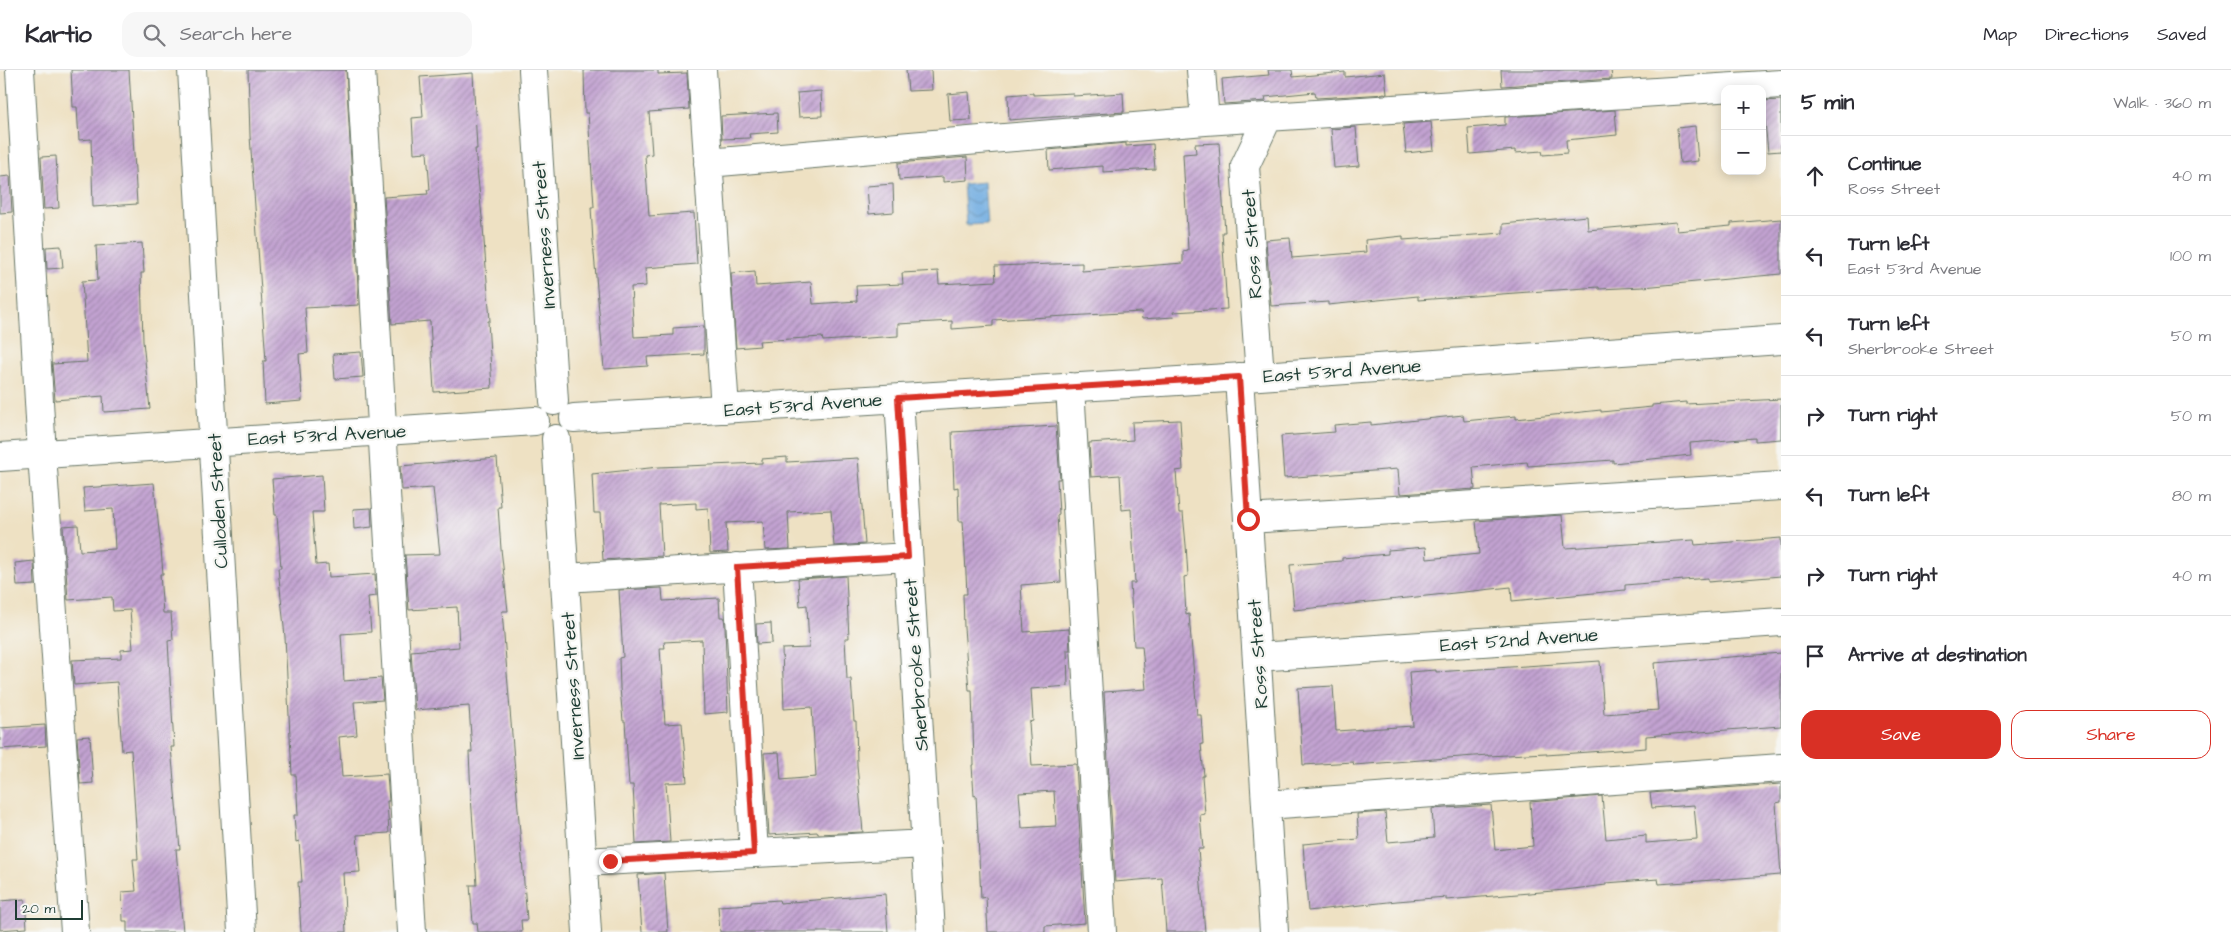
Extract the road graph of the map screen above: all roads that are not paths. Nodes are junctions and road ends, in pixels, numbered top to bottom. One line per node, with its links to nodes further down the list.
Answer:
1 (20, 70): 21 (street)
2 (192, 70): 20 (street, Culloden Street)
3 (362, 70): 18 (street)
4 (533, 70): 15 (street, Inverness Street)
5 (702, 70): 10 (street)
6 (1201, 70): 9 (street)
7 (1781, 84): 8 (street)
8 (1268, 117): 9 (street); 12 (street, Ross Street)
9 (1205, 121): 10 (street)
10 (708, 163): 16 (street)
11 (1781, 340): 12 (street, East 53rd Avenue)
12 (1250, 376): 13 (street, East 53rd Avenue); 24 (street, Ross Street)
13 (1070, 387): 14 (street, East 53rd Avenue); 40 (street)
14 (898, 398): 16 (street, East 53rd Avenue); 25 (street, Sherbrooke Street)
15 (564, 409): 16 (street, East 53rd Avenue); 17 (street); 19 (street)
16 (725, 409)
17 (535, 421): 18 (street, East 53rd Avenue); 19 (street)
18 (383, 431): 20 (street, East 53rd Avenue); 37 (street)
19 (556, 439): 27 (street, Inverness Street)
20 (213, 441): 21 (street, East 53rd Avenue); 36 (street, Culloden Street)
21 (42, 454): 22 (street, East 53rd Avenue); 35 (street)
22 (0, 457)
23 (1781, 486): 24 (street)
24 (1248, 519): 29 (street, Ross Street)
25 (908, 557): 26 (street); 32 (street, Sherbrooke Street)
26 (737, 567): 27 (street); 33 (street)
27 (565, 578): 34 (street, Inverness Street)
28 (1781, 622): 29 (street, East 52nd Avenue)
29 (1257, 657): 31 (street, Ross Street)
30 (1781, 768): 31 (street)
31 (1266, 805): 41 (street, Ross Street)
32 (926, 844): 33 (street); 39 (street, Sherbrooke Street)
33 (754, 853): 34 (street)
34 (583, 862): 38 (street, Inverness Street)
35 (75, 932)
36 (242, 932)
37 (412, 932)
38 (587, 932)
39 (931, 932)
40 (1102, 932)
41 (1274, 932)

